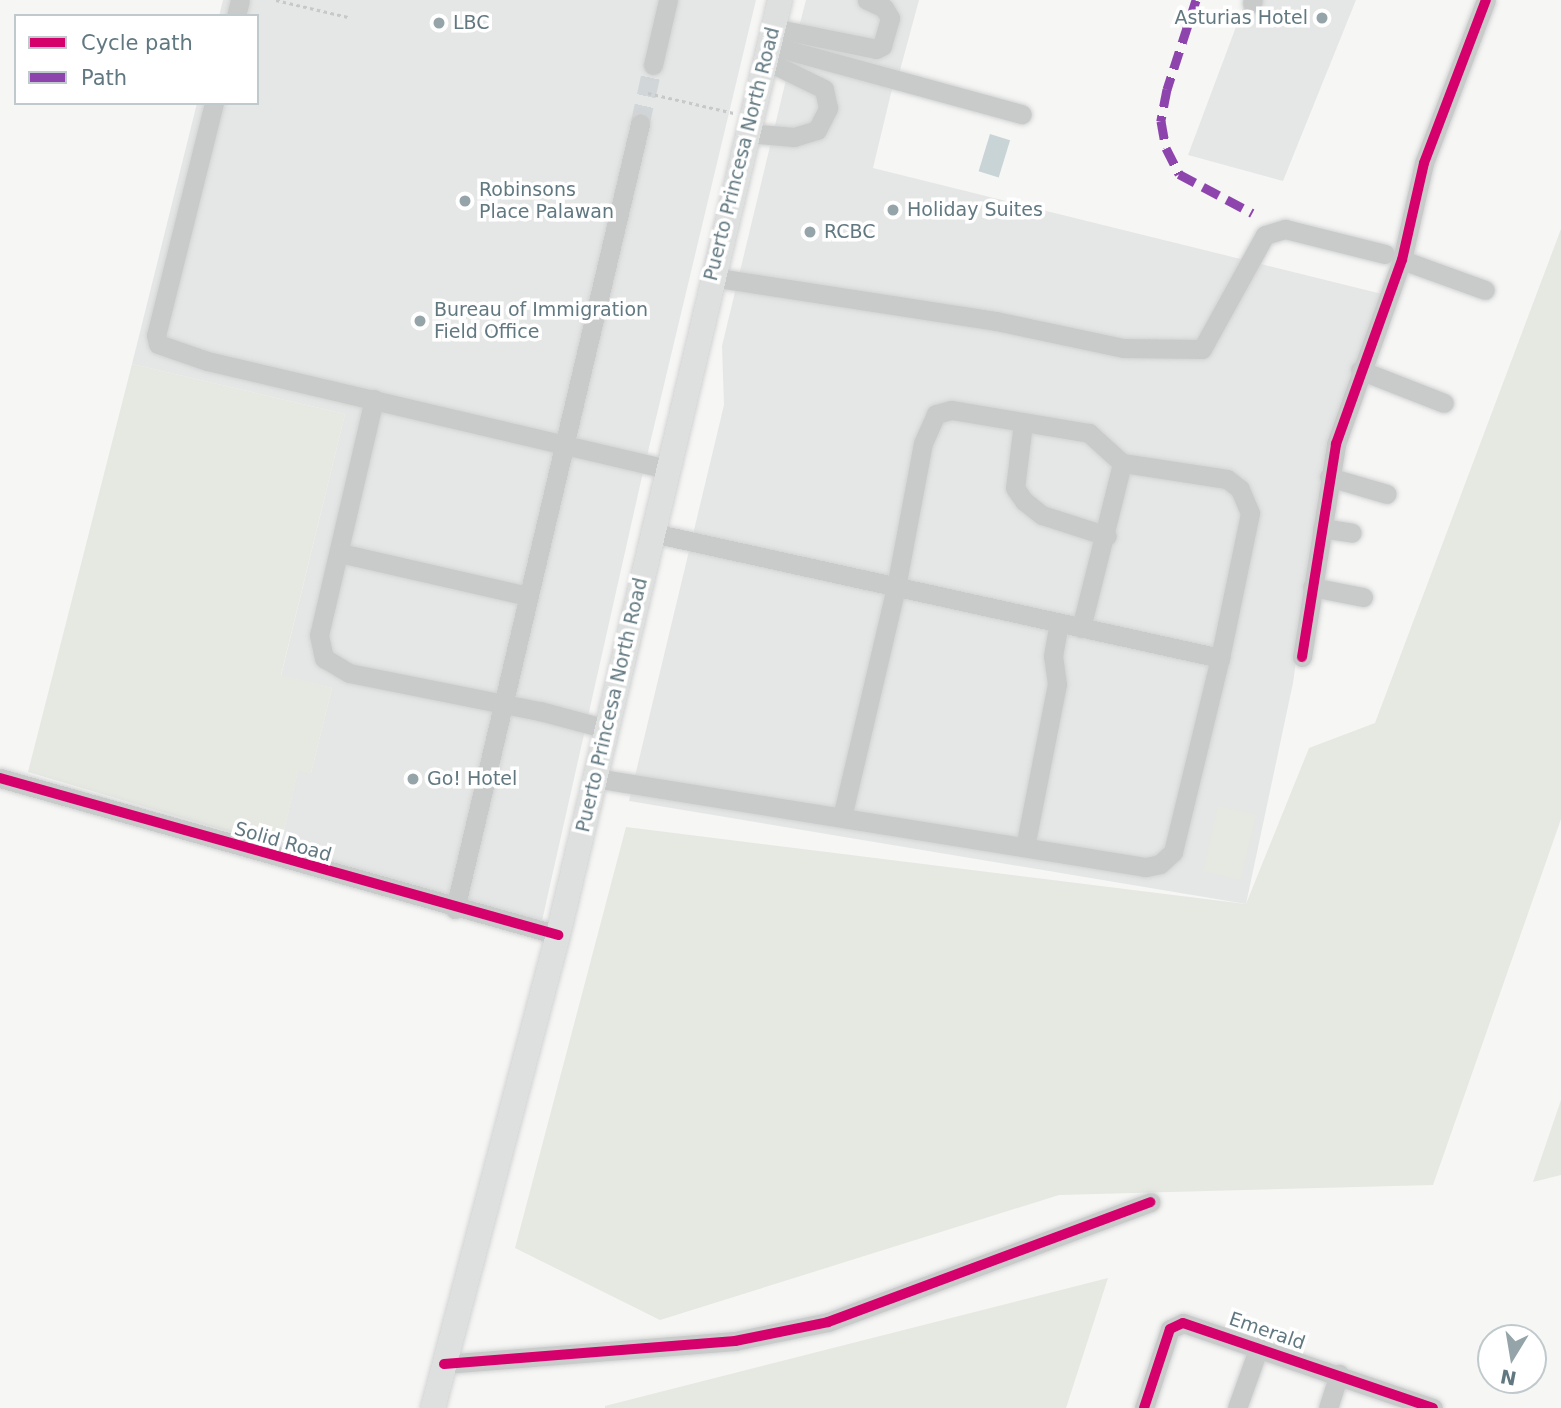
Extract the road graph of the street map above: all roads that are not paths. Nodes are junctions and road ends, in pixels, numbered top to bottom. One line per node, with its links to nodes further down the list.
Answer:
1 (668, 0): 6 (street)
2 (780, 0): 5 (main road, Puerto Princesa North Road)
3 (867, 0): 5 (street)
4 (1486, 0): 11 (street)
5 (769, 44): 8 (street); 10 (main road, Puerto Princesa North Road); 10 (street)
6 (653, 65)
7 (213, 105): 15 (street)
8 (1022, 114)
9 (640, 124): 18 (street)
10 (749, 125): 12 (main road, Puerto Princesa North Road)
11 (1394, 257): 12 (street); 13 (street); 14 (street)
12 (712, 277): 20 (main road, Puerto Princesa North Road)
13 (1485, 290)
14 (1360, 370): 16 (street); 21 (street)
15 (374, 399): 18 (street); 27 (street)
16 (1444, 402)
17 (1023, 423): 19 (street); 26 (street); 28 (street)
18 (562, 444): 20 (street); 30 (street)
19 (1122, 463): 26 (street); 35 (street)
20 (668, 469): 24 (main road, Puerto Princesa North Road)
21 (1329, 477): 22 (street); 23 (street)
22 (1388, 494)
23 (1322, 528): 25 (street); 29 (street)
24 (653, 533): 28 (street); 37 (main road, Puerto Princesa North Road)
25 (1352, 533)
26 (1107, 536): 33 (street)
27 (340, 553): 30 (street); 36 (street)
28 (896, 587): 32 (street); 40 (street)
29 (1312, 587): 31 (street); 34 (street)
30 (527, 596): 36 (street)
31 (1363, 597)
32 (1059, 623): 33 (street); 41 (street)
33 (1081, 628): 35 (street)
34 (1302, 657)
35 (1220, 658): 41 (street)
36 (502, 703): 37 (street); 42 (street)
37 (607, 729): 39 (main road, Puerto Princesa North Road)
38 (0, 778): 42 (street, Solid Road)
39 (595, 778): 40 (street); 43 (main road, Puerto Princesa North Road)
40 (842, 817): 41 (street)
41 (1025, 847)
42 (455, 909): 43 (street, Solid Road)
43 (558, 935): 46 (main road, Puerto Princesa North Road)
44 (1150, 1202): 46 (street)
45 (1259, 1347): 47 (street, Emerald); 50 (street, Emerald); 51 (street)
46 (444, 1364): 49 (main road, Puerto Princesa North Road)
47 (1339, 1374): 48 (street, Emerald); 52 (street)
48 (1424, 1407)
49 (433, 1408)
50 (1144, 1408)
51 (1237, 1408)
52 (1328, 1408)

